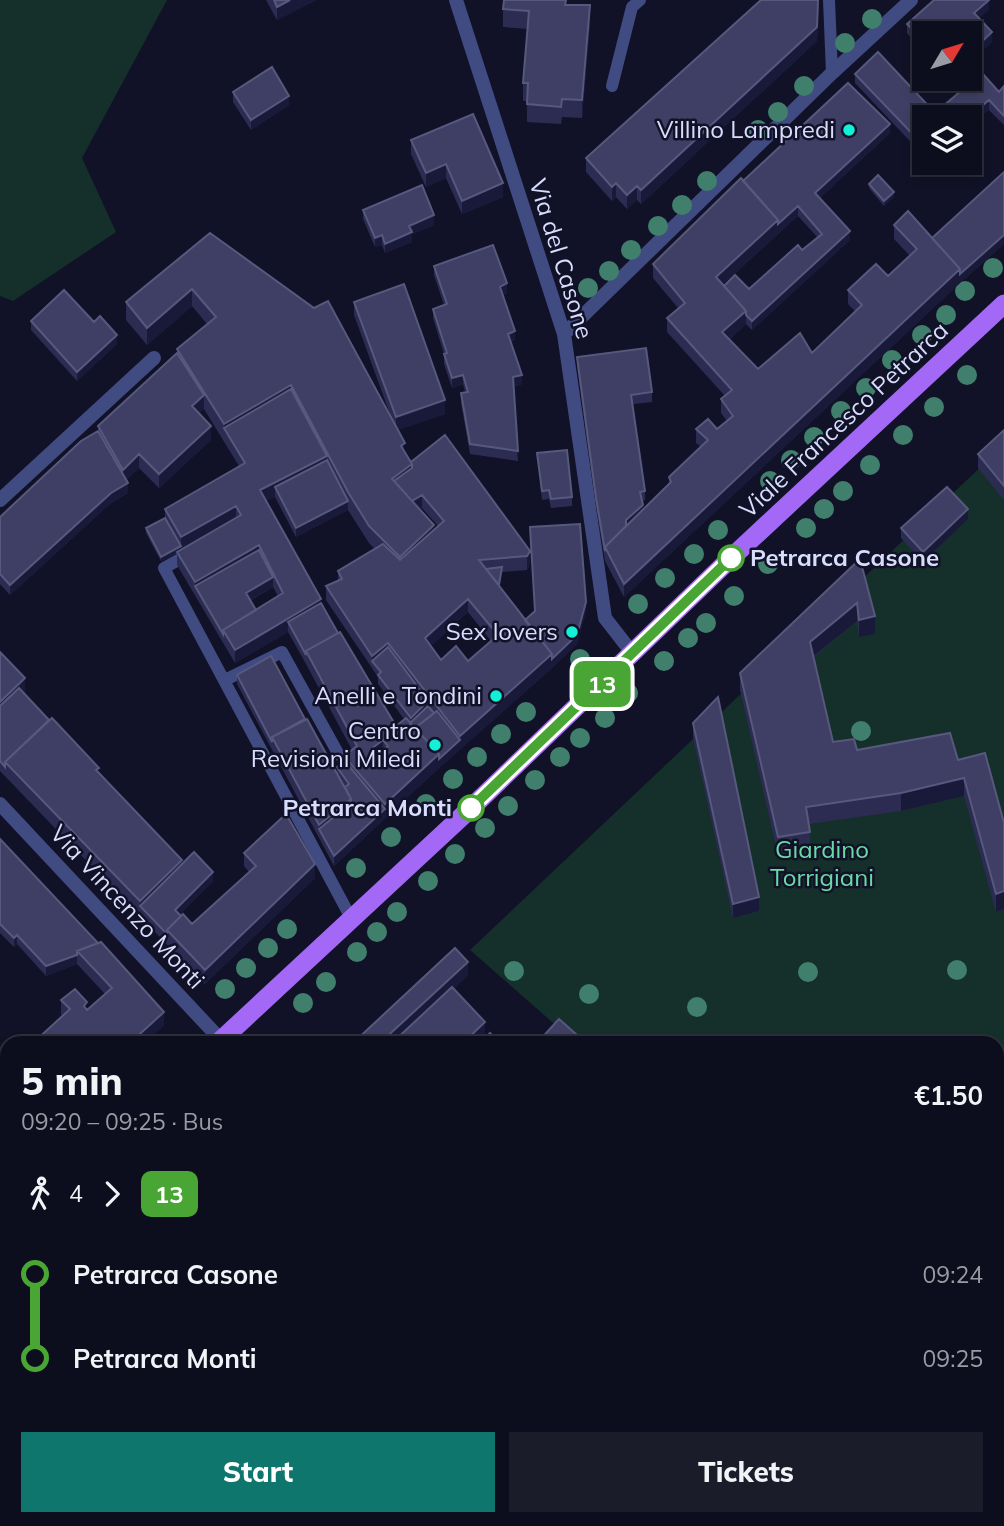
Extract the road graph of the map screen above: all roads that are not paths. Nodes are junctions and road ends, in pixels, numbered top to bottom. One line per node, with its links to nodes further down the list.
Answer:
1 (456, 0): 8 (street, Via del Casone)
2 (640, 0): 6 (lane)
3 (829, 0): 5 (lane)
4 (911, 0): 5 (street)
5 (832, 73): 8 (street)
6 (612, 86)
7 (1004, 304): 12 (main road, Viale Francesco Petrarca)
8 (564, 334): 12 (street, Via del Casone)
9 (153, 358): 10 (street)
10 (0, 500)
11 (198, 548): 13 (lane)
12 (633, 654): 16 (main road, Viale Francesco Petrarca)
13 (225, 680): 14 (lane); 16 (lane)
14 (339, 754)
15 (0, 804): 17 (street, Via Vincenzo Monti)
16 (351, 918): 18 (main road, Viale Francesco Petrarca)
17 (214, 1036)
18 (226, 1036)

